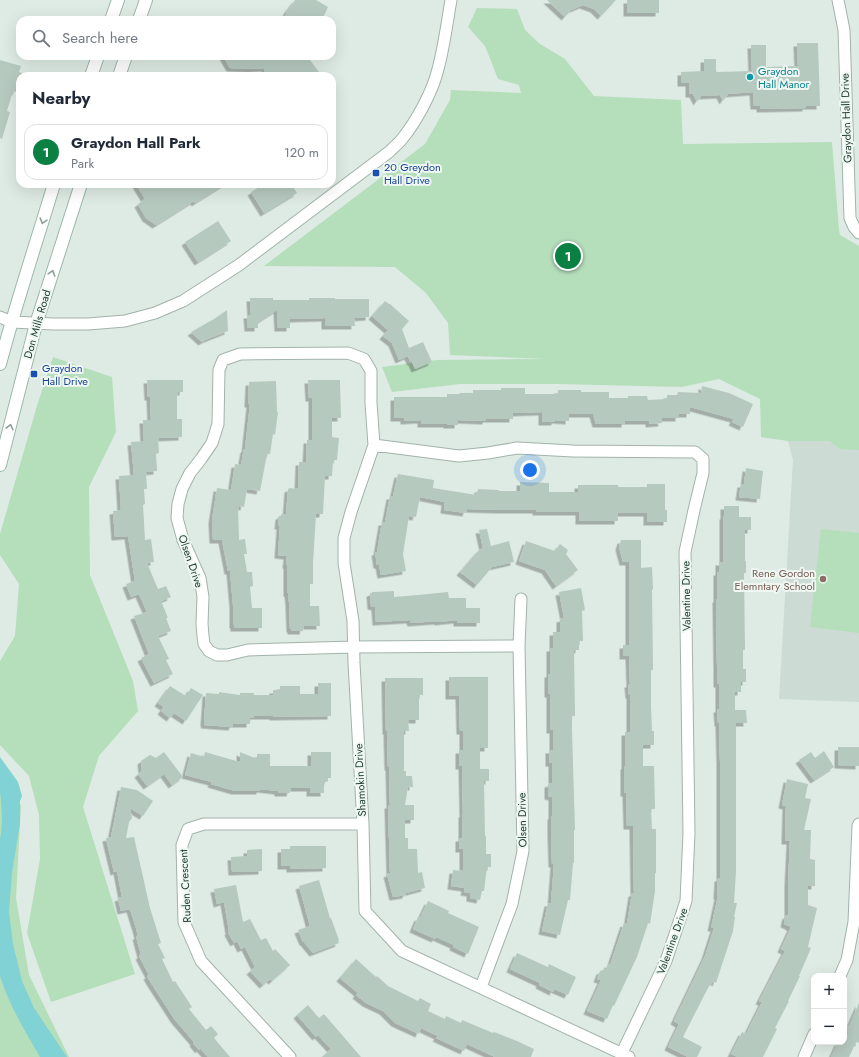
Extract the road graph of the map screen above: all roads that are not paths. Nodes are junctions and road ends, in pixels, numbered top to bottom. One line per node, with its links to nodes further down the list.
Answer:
1 (118, 0): 5 (main road)
2 (146, 0): 6 (main road)
3 (451, 0): 16 (street)
4 (838, 0): 13 (street, Graydon Hall Drive)
5 (112, 16)
6 (140, 16)
7 (97, 60): 9 (main road)
8 (125, 60): 10 (main road)
9 (92, 72)
10 (120, 72)
11 (53, 188): 15 (main road, one-way to 15)
12 (80, 188): 16 (main road, Don Mills Road, one-way to 12)
13 (859, 232)
14 (0, 317): 15 (street)
15 (12, 322): 16 (street); 17 (street); 19 (main road)
16 (36, 324): 21 (main road, Don Mills Road, one-way to 16)
17 (0, 327)
18 (364, 359): 20 (street, Shamokin Drive); 24 (street, Olsen Drive)
19 (0, 364)
20 (374, 445): 24 (street, Shamokin Drive); 30 (street, Valentine Drive)
21 (0, 465)
22 (521, 599): 23 (street, Olsen Drive)
23 (520, 646): 24 (street, Olsen Drive); 28 (street, Olsen Drive)
24 (354, 648): 25 (street, Shamokin Drive)
25 (363, 824): 28 (street, Shamokin Drive); 31 (street, Ruden Crescent)
26 (859, 824): 27 (street)
27 (841, 973)
28 (481, 987): 30 (street, Shamokin Drive)
29 (811, 1041): 32 (street)
30 (623, 1056)
31 (290, 1057)
32 (804, 1057)

